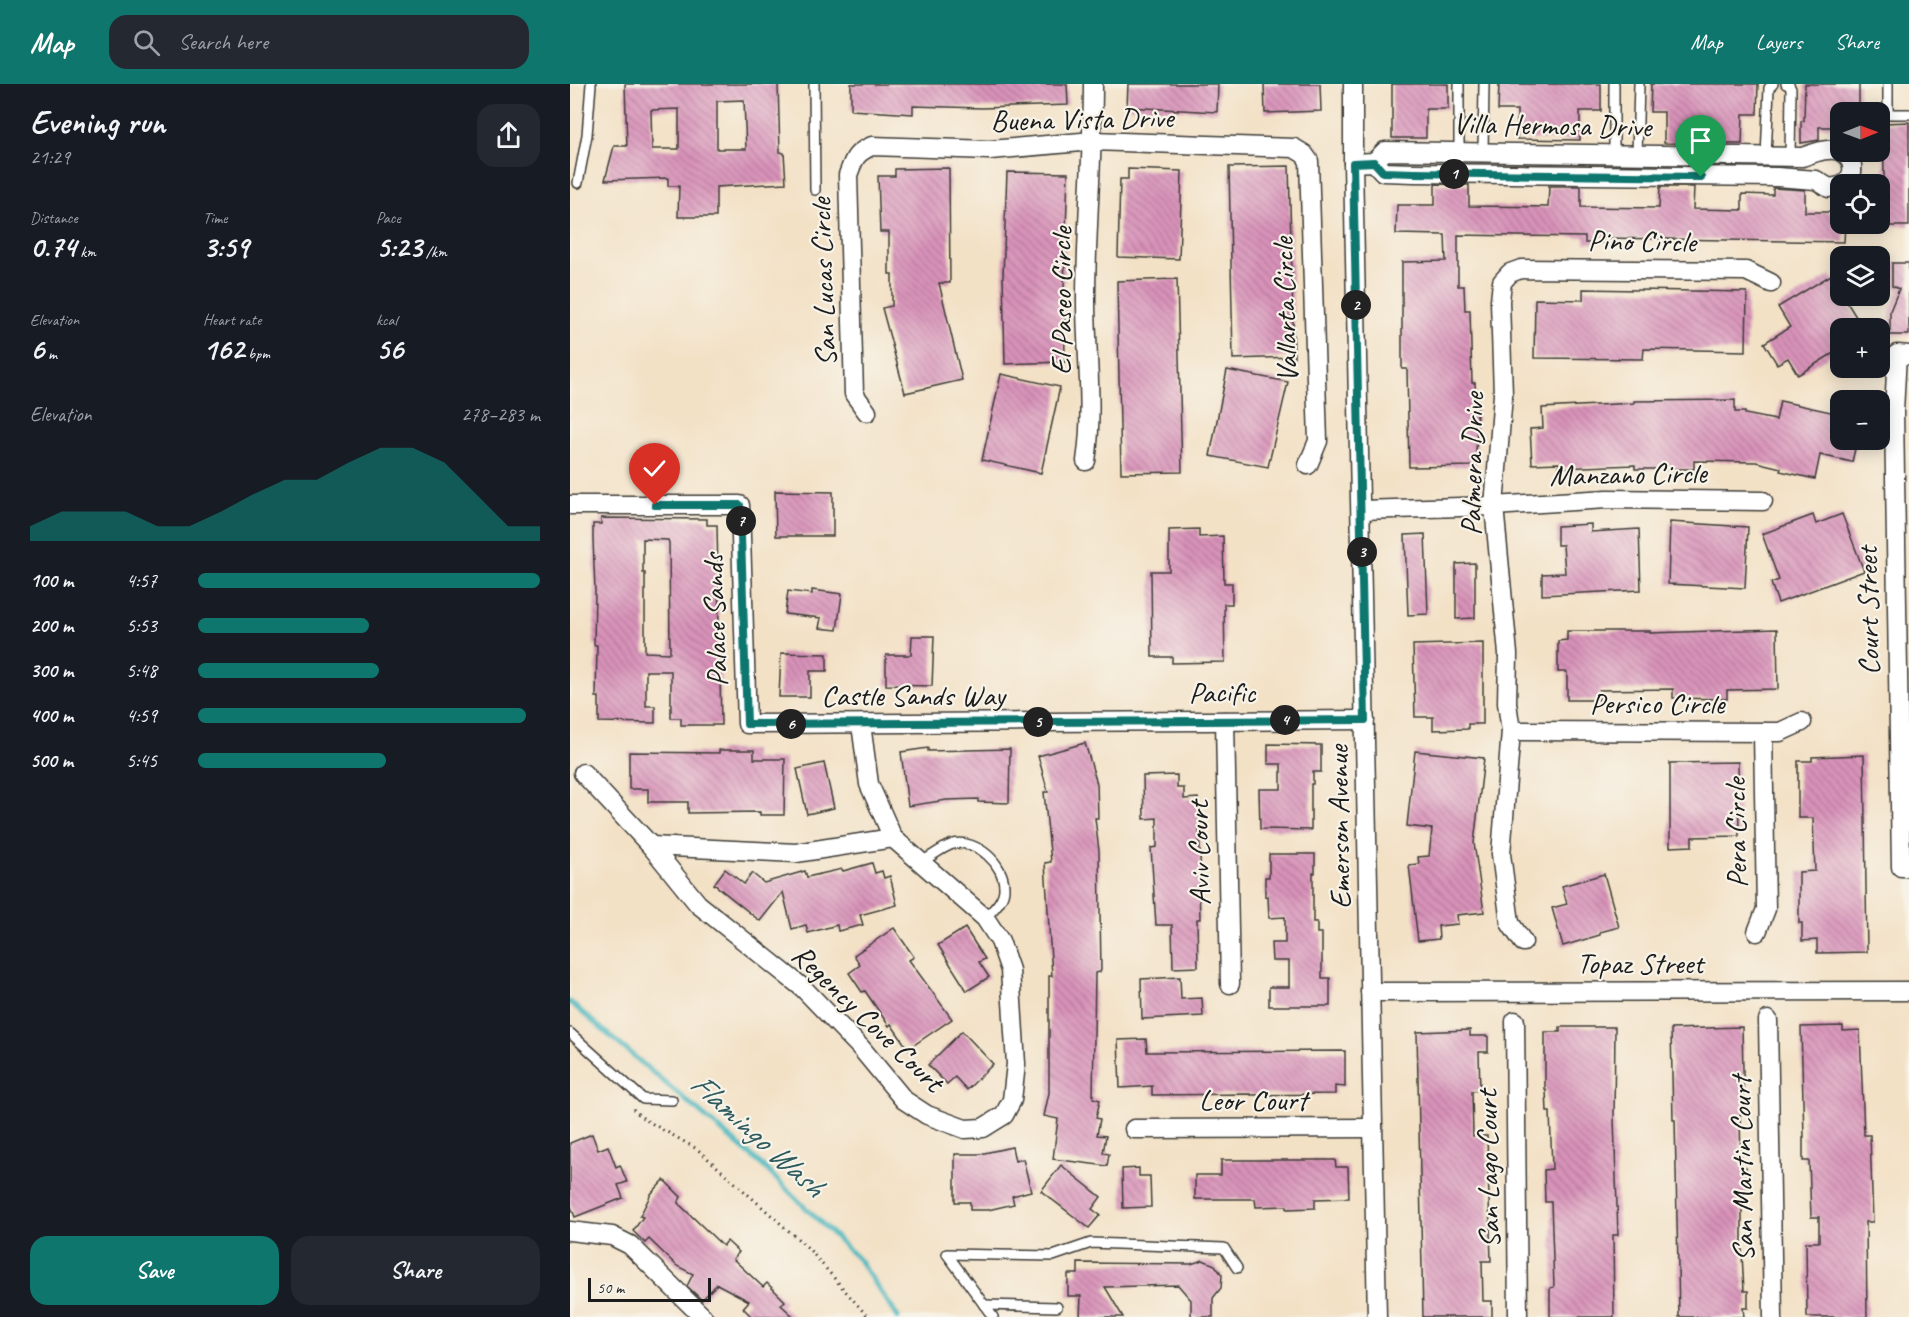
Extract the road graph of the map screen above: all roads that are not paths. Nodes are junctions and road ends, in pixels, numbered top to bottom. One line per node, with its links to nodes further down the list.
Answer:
1 (591, 84): 25 (lane)
2 (814, 84): 27 (lane)
3 (1093, 84): 13 (street, El Paseo Circle)
4 (1353, 84): 21 (street, Emerson Avenue)
5 (1459, 84): 16 (lane)
6 (1484, 84): 16 (lane)
7 (1614, 84): 18 (lane)
8 (1639, 84): 18 (lane)
9 (1773, 84): 19 (lane)
10 (1786, 84): 19 (lane)
11 (1888, 84): 12 (lane)
12 (1909, 114)
13 (1093, 141): 15 (street, Buena Vista Drive); 17 (street, Buena Vista Drive); 32 (street, El Paseo Circle)
14 (1830, 149): 19 (street, Villa Hermosa Drive)
15 (861, 150): 31 (street, San Lucas Circle)
16 (1471, 152): 18 (street, Villa Hermosa Drive); 20 (street, Villa Hermosa Drive); 22 (lane)
17 (1304, 154): 33 (street, Vallarta Circle)
18 (1625, 154): 19 (street, Villa Hermosa Drive); 23 (lane)
19 (1778, 157): 24 (lane)
20 (1374, 162): 21 (street, Villa Hermosa Drive); 22 (street, Villa Hermosa Drive)
21 (1353, 163): 37 (street, Emerson Avenue)
22 (1471, 174): 23 (street, Villa Hermosa Drive)
23 (1625, 176): 24 (street, Villa Hermosa Drive)
24 (1778, 177): 26 (street, Villa Hermosa Drive)
25 (578, 183)
26 (1830, 188)
27 (815, 190)
28 (1510, 273): 29 (street, Pino Circle); 36 (street, Palmera Drive)
29 (1771, 283)
30 (1903, 355): 50 (street, Court Street)
31 (867, 412)
32 (1086, 460)
33 (1308, 465)
34 (1763, 501): 36 (street, Manzano Circle)
35 (570, 505): 43 (street, Palace Sands)
36 (1494, 506): 37 (street, Manzano Circle); 44 (street, Palmera Drive)
37 (1361, 510): 38 (street, Emerson Avenue)
38 (1365, 720): 39 (street, Pacific); 56 (street, Emerson Avenue)
39 (1225, 721): 40 (street, Pacific); 54 (street, Aviv Court)
40 (1115, 722): 42 (street, Castle Sands Way)
41 (1802, 722): 45 (street, Persico Circle)
42 (861, 723): 43 (street, Castle Sands Way); 47 (street, Regency Cove Court)
43 (747, 724)
44 (1511, 731): 45 (street, Persico Circle); 53 (street, Palmera Drive)
45 (1763, 732): 52 (street, Pera Circle)
46 (583, 773): 48 (street, Regency Cove Court)
47 (893, 838): 48 (street); 49 (street, Regency Cove Court)
48 (651, 846): 51 (street, Regency Cove Court)
49 (921, 862): 51 (street, Regency Cove Court); 51 (lane)
50 (1905, 867)
51 (985, 918)
52 (1757, 932)
53 (1523, 942)
54 (1230, 984)
55 (1909, 991): 56 (street, Topaz Street)
56 (1370, 992): 61 (street, Emerson Avenue)
57 (1768, 1020): 71 (street, San Martin Court)
58 (1515, 1021): 70 (street, San Lago Court)
59 (570, 1033): 60 (lane)
60 (672, 1100)
61 (1373, 1128): 62 (street, Leor Court); 69 (street, Emerson Avenue)
62 (1134, 1129)
63 (570, 1231): 67 (street)
64 (1237, 1268): 65 (lane)
65 (984, 1305): 66 (lane); 68 (lane)
66 (1057, 1307)
67 (703, 1317)
68 (993, 1317)
69 (1377, 1317)
70 (1518, 1317)
71 (1773, 1317)

